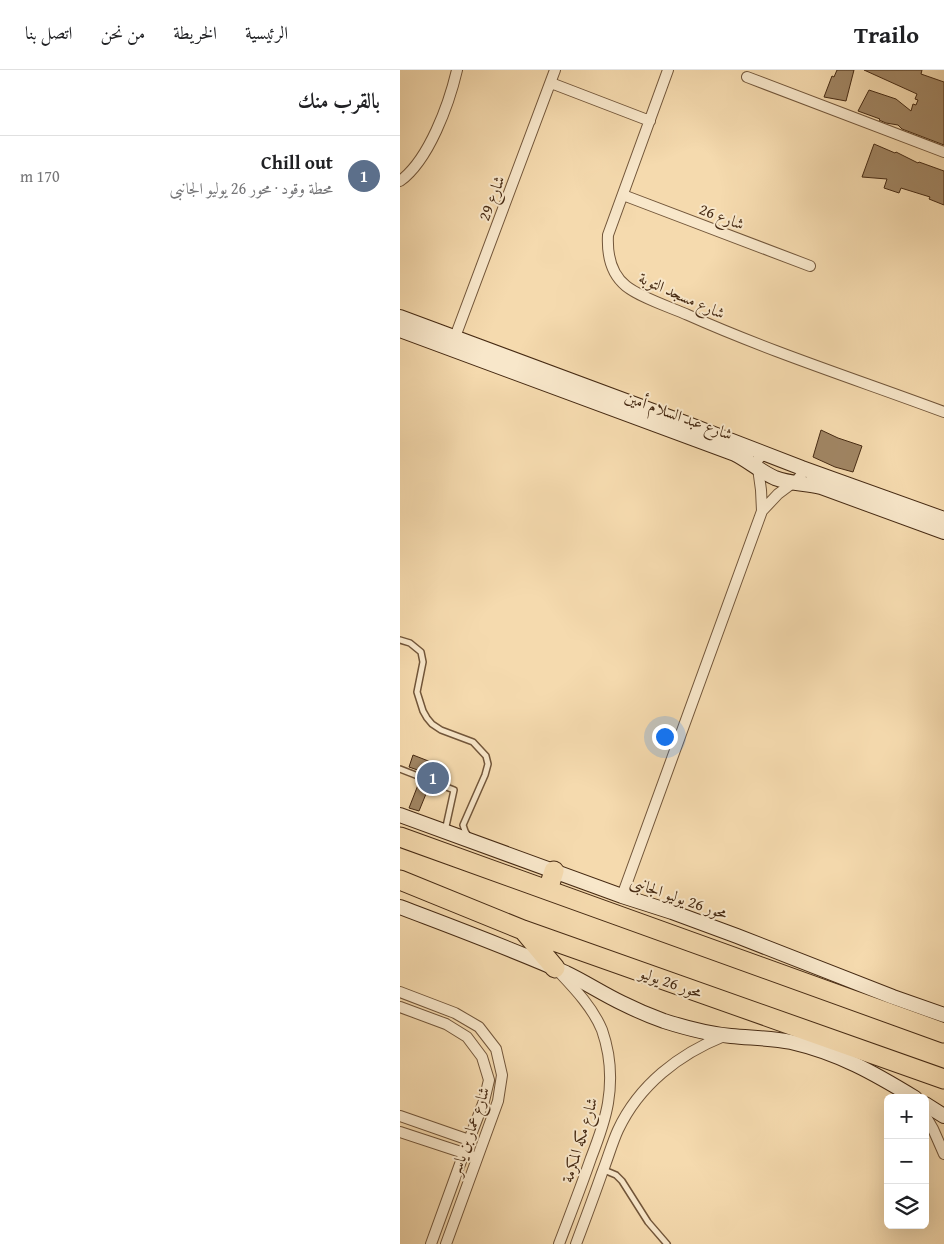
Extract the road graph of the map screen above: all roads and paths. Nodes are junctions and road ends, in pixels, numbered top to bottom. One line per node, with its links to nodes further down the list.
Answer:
1 (457, 70): 8 (street)
2 (556, 70): 5 (street, شارع 29)
3 (668, 70): 6 (street, شارع مسجد التوبة)
4 (746, 77): 7 (street)
5 (550, 83): 6 (street); 13 (street, شارع 29)
6 (650, 121): 9 (street, شارع مسجد التوبة)
7 (944, 152)
8 (400, 181)
9 (622, 195): 10 (street, شارع 26); 15 (street, شارع مسجد التوبة)
10 (810, 266)
11 (400, 316): 13 (street, شارع عبد السلام أمين)
12 (400, 330): 14 (street, شارع عبد السلام أمين)
13 (455, 337): 14 (street, شارع عبد السلام أمين)
14 (582, 391): 16 (street, شارع عبد السلام أمين); 17 (street, شارع عبد السلام أمين)
15 (944, 412)
16 (766, 454): 17 (street); 18 (street, شارع عبد السلام أمين)
17 (758, 468): 19 (street, شارع عبد السلام أمين); 20 (street)
18 (802, 468): 19 (street); 21 (street, شارع عبد السلام أمين)
19 (792, 483): 20 (street); 22 (street, شارع عبد السلام أمين)
20 (762, 510): 32 (street)
21 (944, 520)
22 (944, 532)
23 (400, 640): 28 (lane)
24 (400, 769): 26 (lane)
25 (400, 815): 26 (street, محور 26 يوليو الجانبى)
26 (444, 831): 28 (street, محور 26 يوليو الجانبى)
27 (400, 837): 31 (highway)
28 (471, 841): 29 (street, محور 26 يوليو الجانبى)
29 (554, 871): 31 (highway); 32 (street, محور 26 يوليو الجانبى)
30 (400, 880): 34 (highway, محور 26 يوليو)
31 (548, 890): 41 (highway)
32 (622, 896): 39 (street, محور 26 يوليو الجانبى)
33 (400, 906): 35 (street)
34 (523, 930): 35 (highway); 43 (highway, محور 26 يوليو)
35 (554, 968): 42 (street); 54 (street, شارع مكه المكرمة)
36 (400, 992): 37 (street, شارع عمار بن ياسر)
37 (434, 1005): 40 (street); 53 (street, شارع عمار بن ياسر)
38 (400, 1007): 40 (street, شارع عمار بن ياسر)
39 (944, 1015)
40 (429, 1018): 50 (street, شارع عمار بن ياسر)
41 (944, 1033)
42 (724, 1035): 44 (street); 55 (street, شارع مكه المكرمة)
43 (944, 1079)
44 (908, 1094)
45 (929, 1107): 47 (street)
46 (400, 1116): 50 (street)
47 (944, 1116)
48 (929, 1122): 52 (street)
49 (400, 1132): 51 (street)
50 (469, 1140): 51 (street, شارع عمار بن ياسر)
51 (464, 1153): 53 (street); 58 (street, شارع عمار بن ياسر)
52 (944, 1154)
53 (477, 1158): 59 (street, شارع عمار بن ياسر)
54 (588, 1166): 55 (street); 56 (street, شارع مكه المكرمة)
55 (603, 1170): 57 (street, شارع مكه المكرمة); 62 (lane)
56 (566, 1226): 57 (street); 60 (street, شارع مكه المكرمة)
57 (581, 1231): 61 (street, شارع مكه المكرمة)
58 (431, 1244)
59 (446, 1244)
60 (559, 1244)
61 (576, 1244)
62 (667, 1244)

